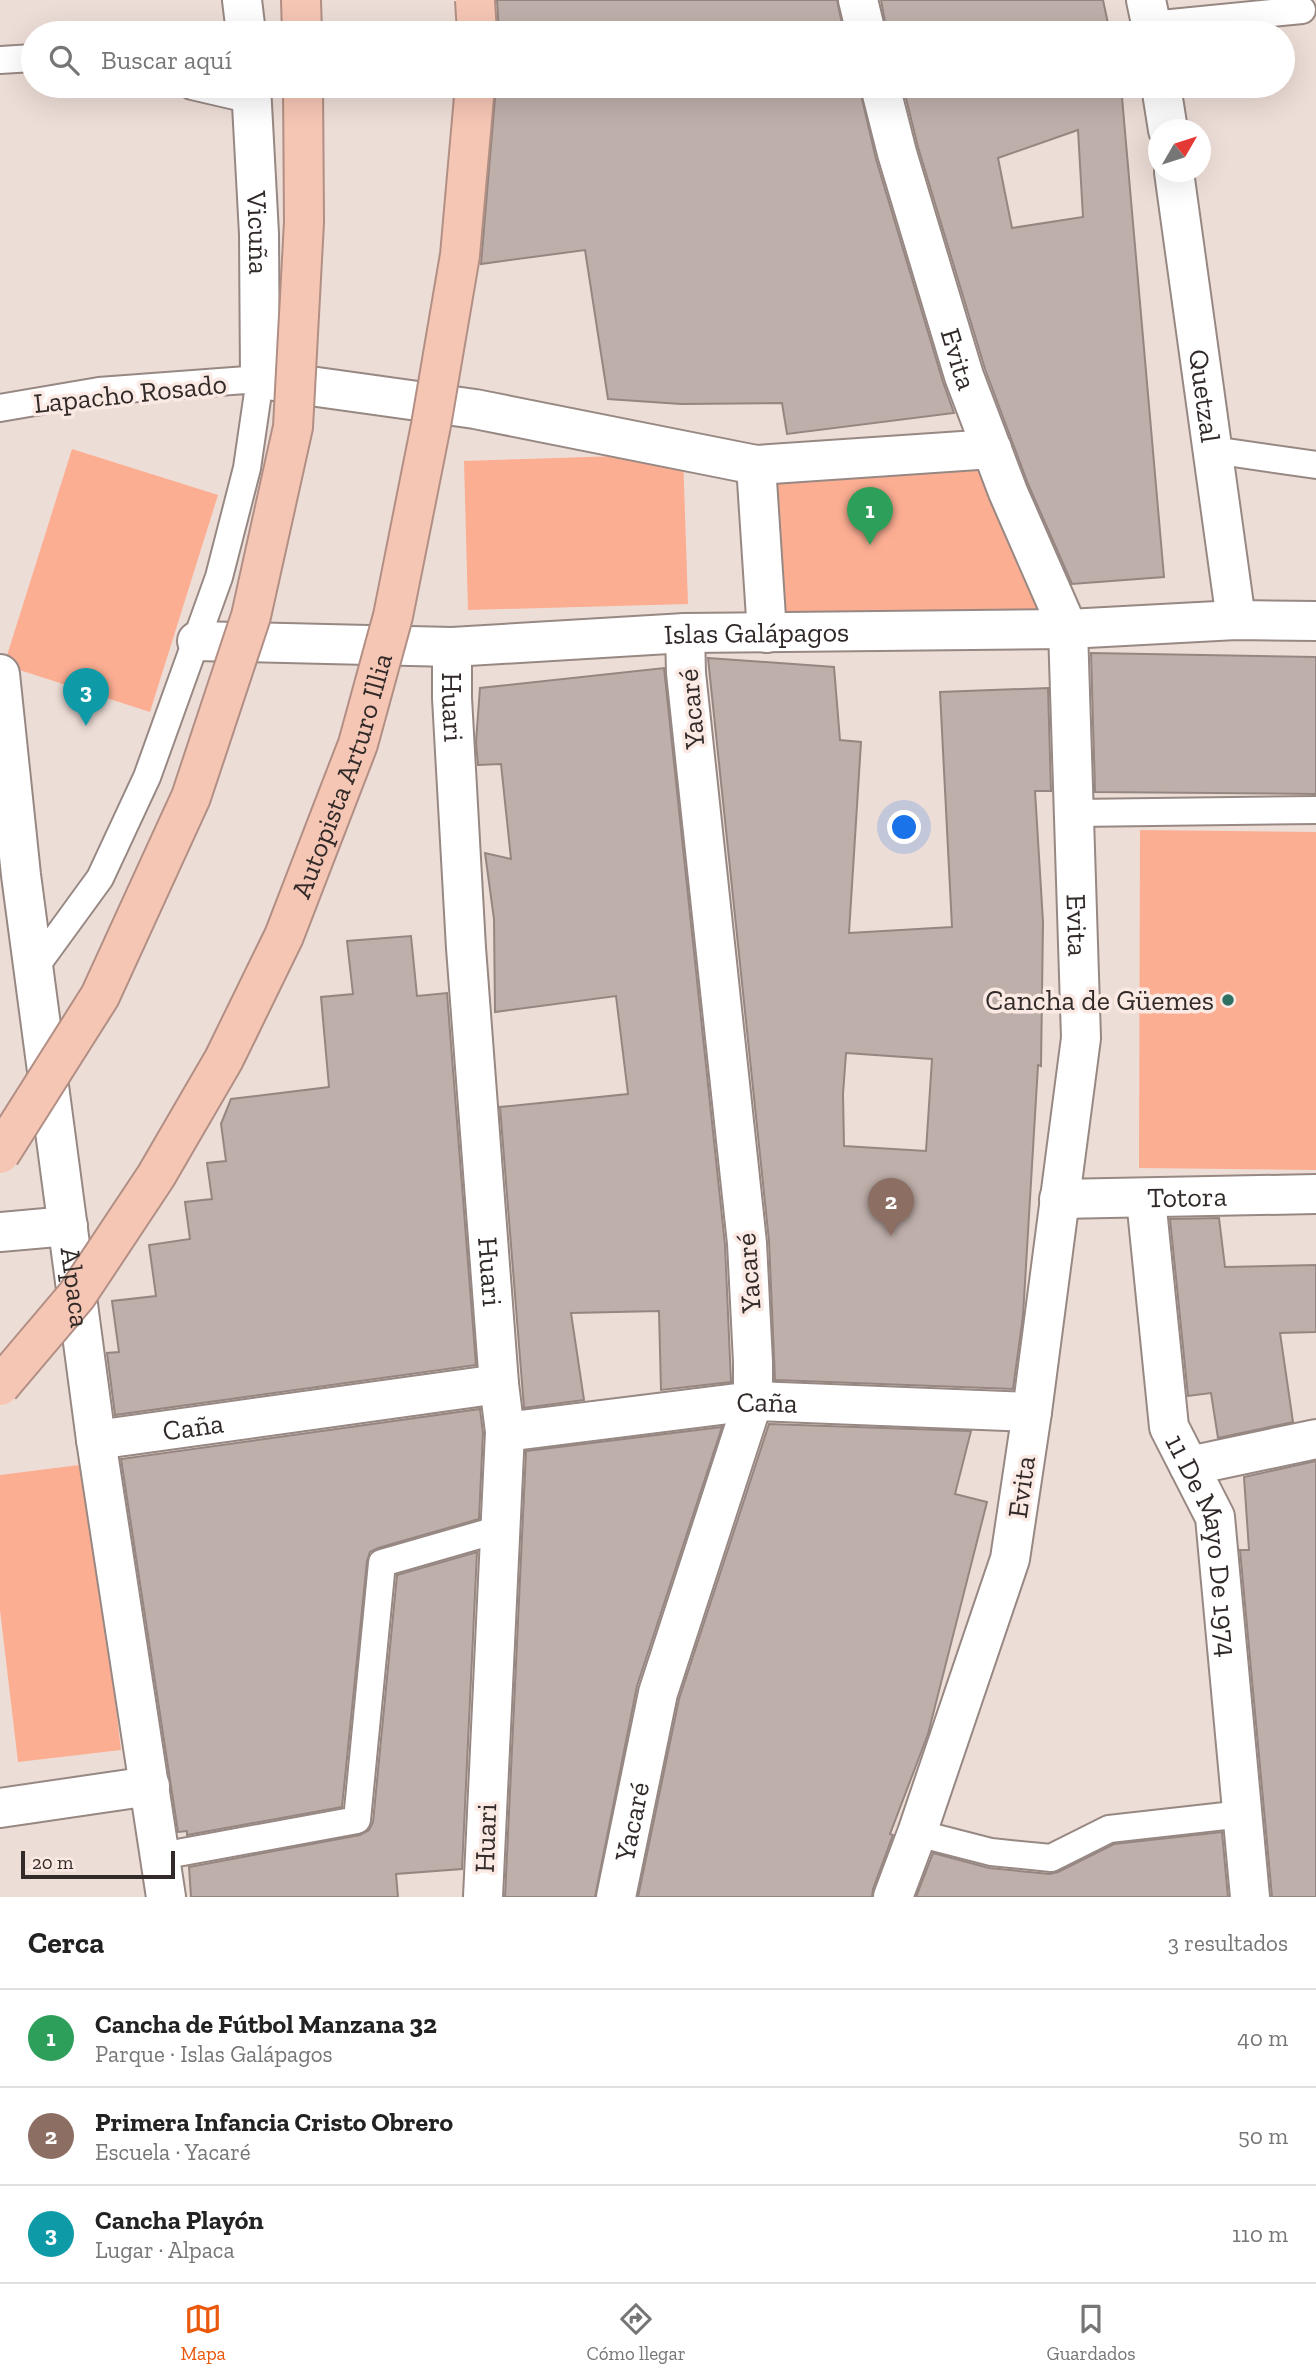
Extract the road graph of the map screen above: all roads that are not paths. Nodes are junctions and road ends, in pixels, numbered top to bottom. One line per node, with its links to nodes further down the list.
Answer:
1 (242, 0): 7 (street)
2 (301, 0): 8 (highway)
3 (475, 0): 9 (highway, bridge)
4 (858, 0): 10 (street)
5 (1302, 10): 6 (lane)
6 (1150, 19)
7 (245, 21)
8 (302, 21)
9 (476, 21)
10 (863, 21)
11 (21, 59): 12 (lane)
12 (0, 60)
13 (251, 98): 20 (street, Vicuña)
14 (303, 98): 37 (highway, bridge)
15 (474, 98): 44 (highway, Autopista Arturo Illia, bridge)
16 (883, 98): 22 (street, Evita)
17 (1163, 98): 18 (street)
18 (1166, 119)
19 (1175, 182): 23 (street, Quetzal)
20 (260, 379): 21 (lane, Lapacho Rosado); 24 (street); 31 (lane)
21 (0, 408)
22 (992, 449): 24 (street); 28 (street, Evita)
23 (1213, 450): 25 (lane); 26 (street, Quetzal)
24 (757, 465): 30 (street)
25 (1316, 465)
26 (1236, 620): 27 (street, Islas Galápagos); 28 (street, Islas Galápagos)
27 (1316, 621)
28 (1068, 629): 30 (street, Islas Galápagos); 35 (street, Evita)
29 (685, 633): 30 (street, Islas Galápagos); 32 (street, Islas Galápagos); 45 (street, Yacaré)
30 (768, 633)
31 (197, 641): 32 (street, Islas Galápagos); 36 (lane)
32 (452, 647): 43 (street, Huari)
33 (0, 674): 36 (street, Alpaca)
34 (1316, 810): 35 (lane)
35 (1074, 813): 39 (street, Evita)
36 (33, 970): 41 (street, Alpaca)
37 (0, 1154)
38 (1316, 1194): 40 (street, Totora)
39 (1059, 1199): 40 (street, Totora); 46 (street, Evita)
40 (1146, 1199): 50 (street, 11 De Mayo De 1974)
41 (68, 1226): 42 (street); 49 (street, Alpaca)
42 (0, 1232)
43 (499, 1384): 47 (street, Huari); 49 (street, Caña)
44 (0, 1386)
45 (753, 1401): 46 (street, Caña); 47 (street, Caña); 59 (street, Yacaré)
46 (1032, 1412): 55 (street, Evita)
47 (505, 1432): 51 (street, Huari)
48 (1316, 1439): 50 (street)
49 (96, 1440): 52 (street, Alpaca)
50 (1189, 1466): 54 (street, 11 De Mayo De 1974)
51 (500, 1528): 56 (lane); 58 (street, Huari)
52 (150, 1786): 53 (street); 56 (street, Alpaca)
53 (0, 1808)
54 (1243, 1814): 55 (lane); 61 (street, 11 De Mayo De 1974)
55 (917, 1833): 60 (street, Evita)
56 (161, 1856): 57 (street, Alpaca)
57 (166, 1897)
58 (483, 1897)
59 (616, 1897)
60 (893, 1897)
61 (1250, 1897)

